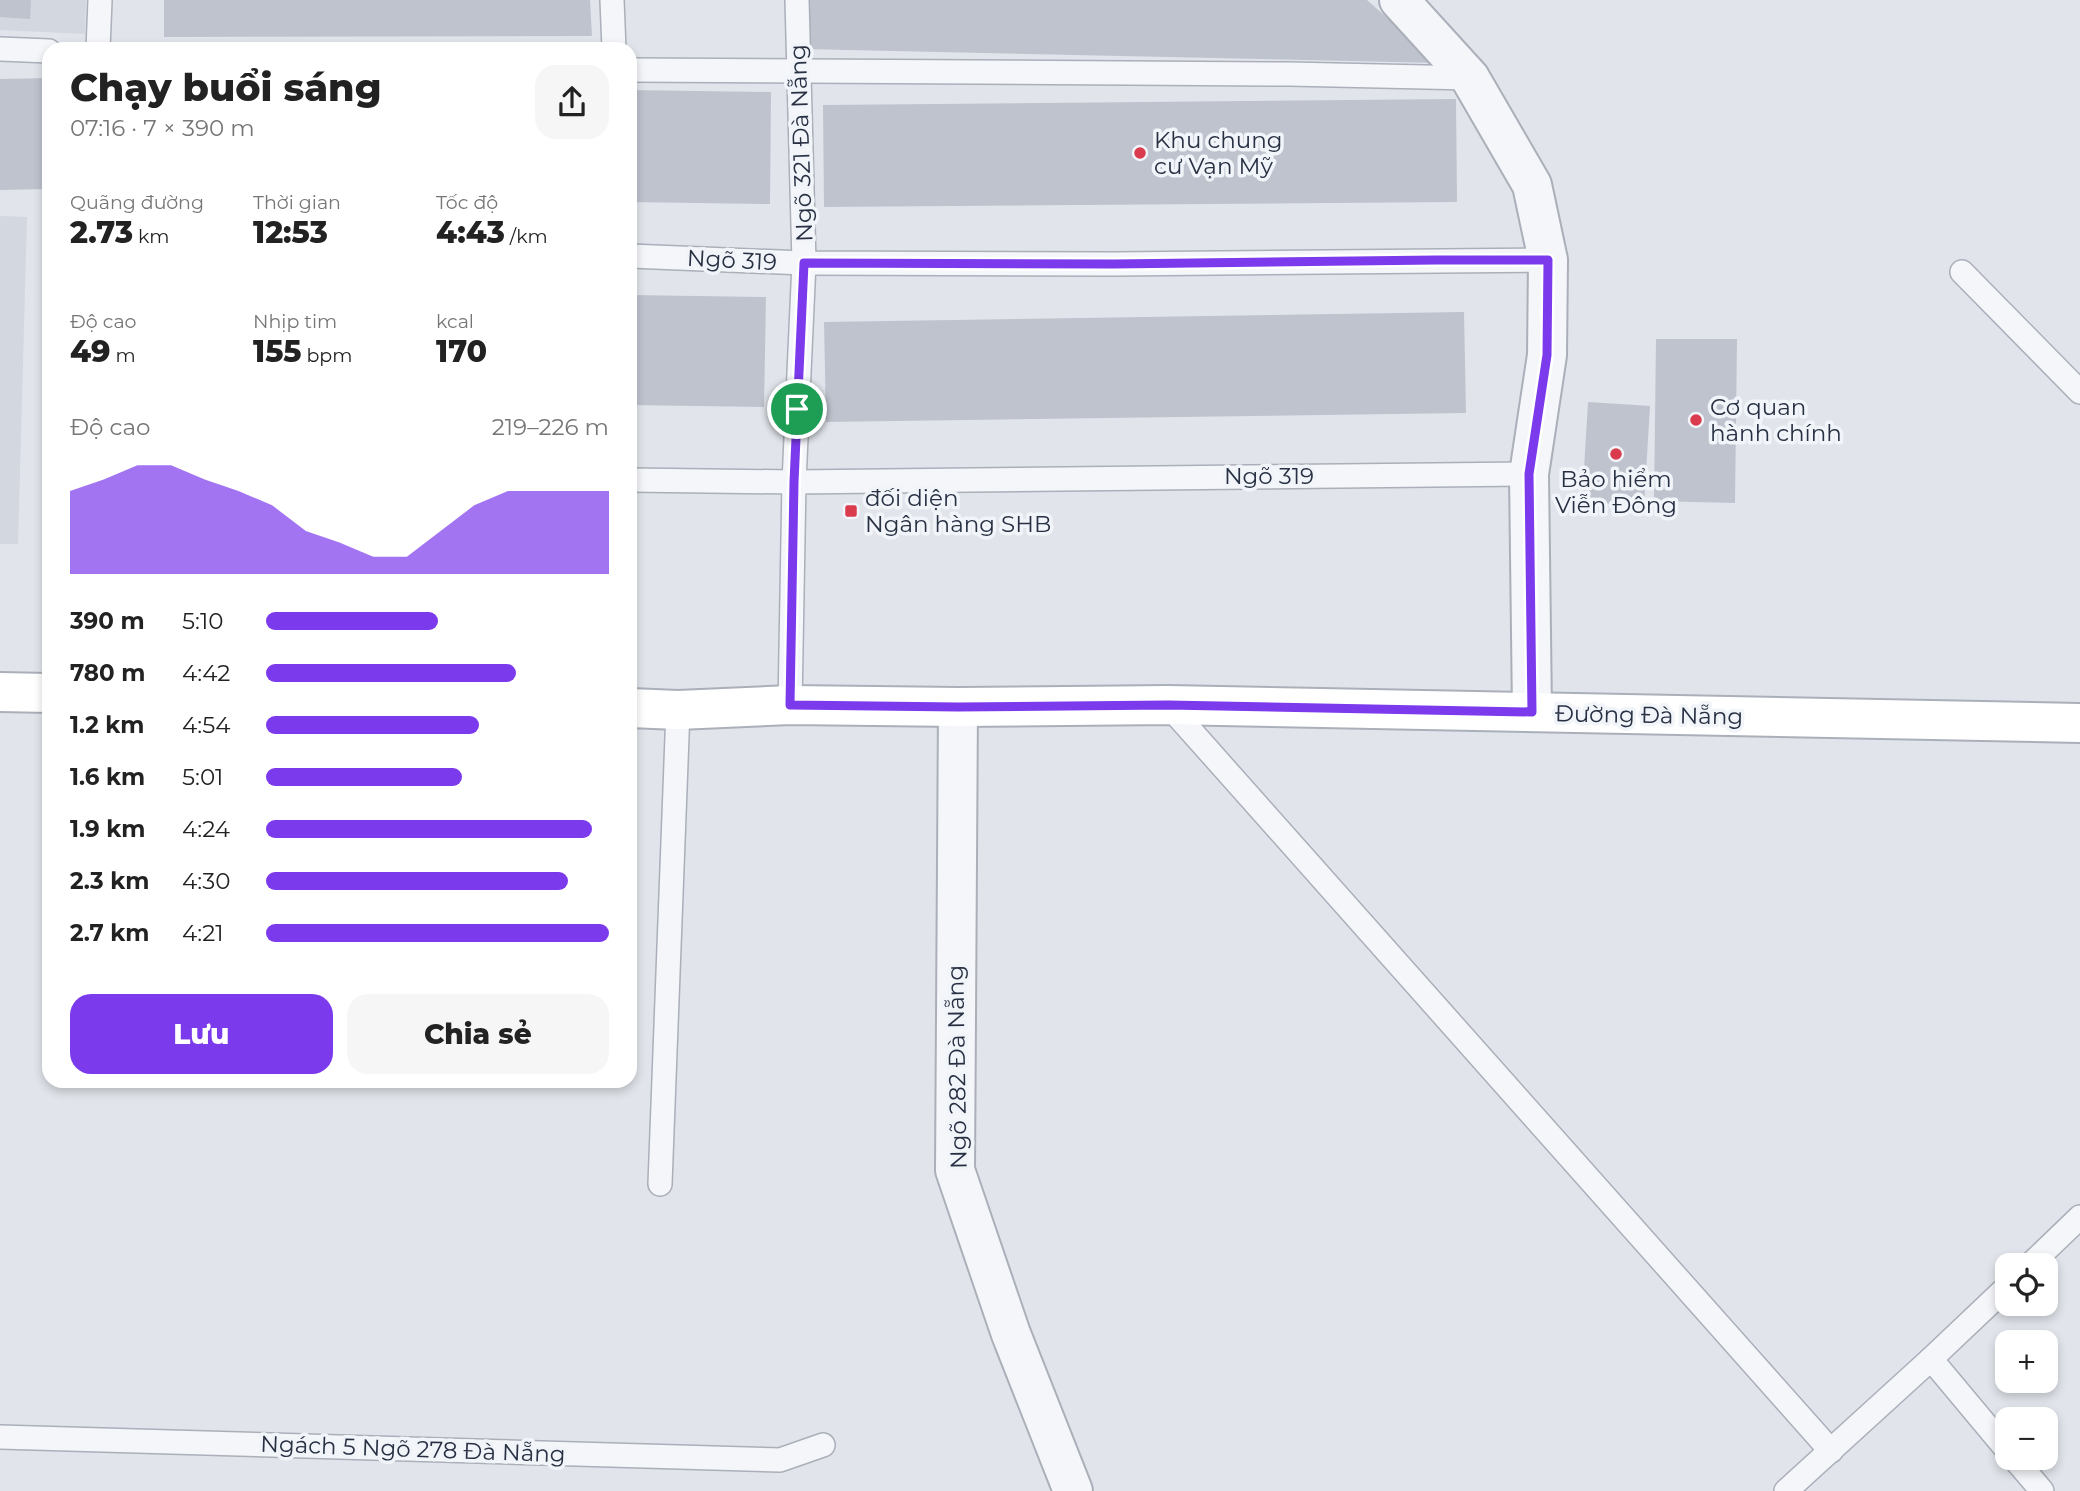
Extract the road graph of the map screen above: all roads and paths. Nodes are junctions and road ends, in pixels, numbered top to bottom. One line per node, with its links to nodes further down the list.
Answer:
1 (100, 0): 5 (lane)
2 (612, 0): 6 (lane)
3 (797, 0): 10 (lane, Ngõ 321 Đà Nẵng)
4 (1399, 0): 11 (street)
5 (98, 42)
6 (614, 42)
7 (0, 49): 8 (lane)
8 (42, 51)
9 (637, 70): 10 (lane)
10 (798, 72): 11 (lane); 14 (lane, Ngõ 321 Đà Nẵng)
11 (1470, 78): 13 (street)
12 (637, 256): 14 (lane, Ngõ 319)
13 (1548, 260): 14 (lane, Ngõ 319); 17 (street)
14 (804, 263): 19 (lane, Ngõ 321 Đà Nẵng)
15 (1962, 272): 16 (lane)
16 (2080, 392)
17 (1529, 474): 19 (lane, Ngõ 319); 27 (street)
18 (637, 480): 19 (lane, Ngõ 319)
19 (794, 482): 22 (lane, Ngõ 321 Đà Nẵng)
20 (0, 692): 21 (main road)
21 (42, 693)
22 (790, 705): 24 (main road, Đường Đà Nẵng); 26 (main road, Đường Đà Nẵng)
23 (1168, 705): 24 (main road, Đường Đà Nẵng); 27 (main road, Đường Đà Nẵng); 37 (lane)
24 (958, 707): 39 (street, Ngõ 282 Đà Nẵng)
25 (637, 708): 26 (main road, Đường Đà Nẵng)
26 (678, 710): 29 (lane)
27 (1532, 712): 28 (main road, Đường Đà Nẵng)
28 (2080, 723)
29 (660, 1184)
30 (2080, 1217): 31 (lane)
31 (2042, 1253)
32 (1995, 1298): 33 (lane)
33 (1931, 1359): 34 (lane); 37 (lane)
34 (1995, 1436)
35 (0, 1437): 36 (lane, Ngách 5 Ngõ 278 Đà Nẵng)
36 (823, 1445)
37 (1831, 1451): 40 (lane)
38 (2024, 1470): 41 (lane)
39 (1073, 1491)
40 (1786, 1491)
41 (2042, 1491)

